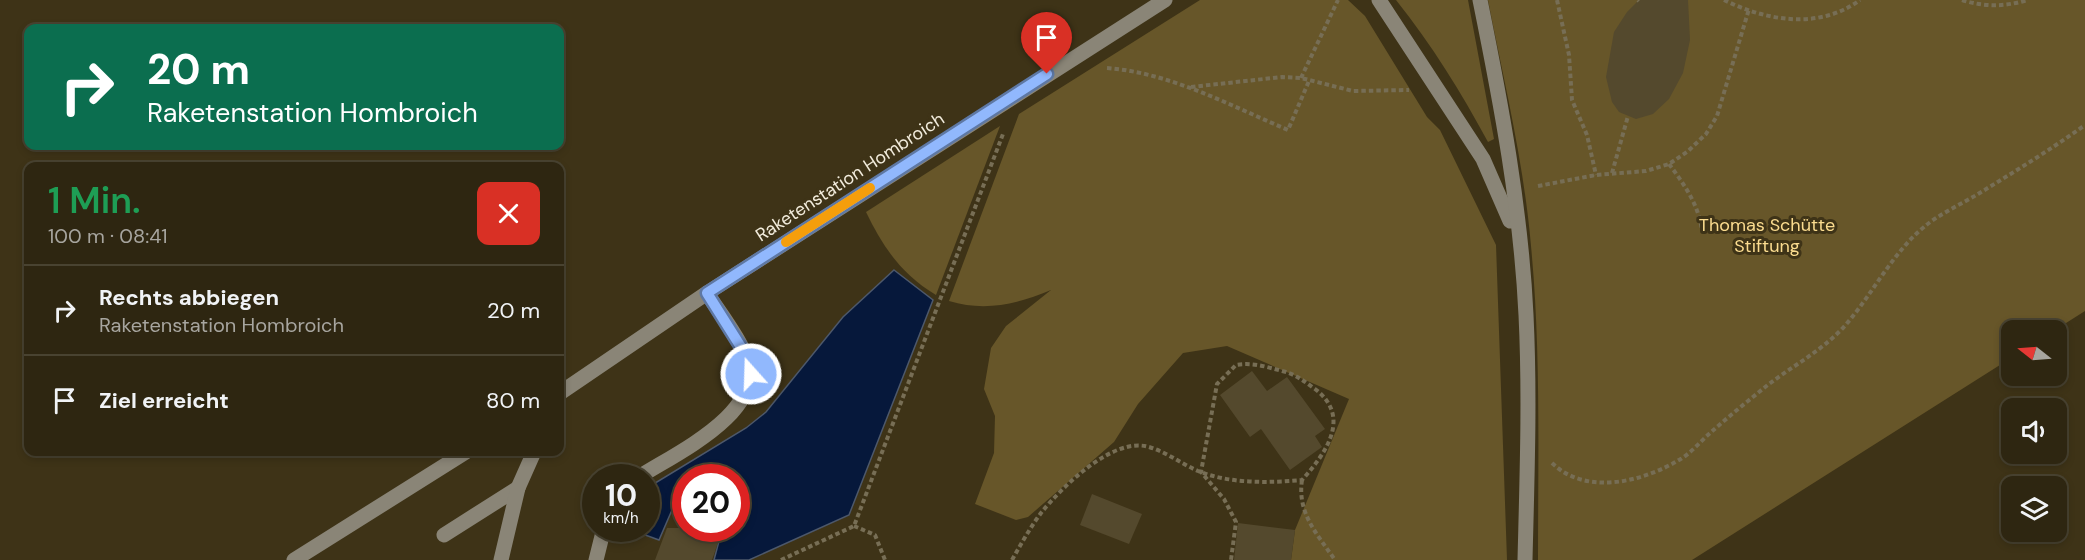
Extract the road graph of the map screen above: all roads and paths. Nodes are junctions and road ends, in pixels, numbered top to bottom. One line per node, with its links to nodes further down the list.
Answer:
1 (1165, 0): 16 (street, Raketenstation Hombroich)
2 (1338, 0): 12 (path)
3 (1379, 0): 14 (street)
4 (1479, 0): 22 (street)
5 (1557, 0): 21 (path)
6 (1724, 0): 10 (path)
7 (1860, 0): 10 (path)
8 (1962, 0): 9 (path)
9 (2028, 0)
10 (1749, 9): 19 (path)
11 (1103, 68): 15 (path)
12 (1301, 78): 13 (path); 15 (path)
13 (1310, 81): 14 (path); 15 (path)
14 (1437, 87): 24 (street)
15 (1190, 88)
16 (1019, 91): 25 (street, Raketenstation Hombroich); 34 (path)
17 (1628, 116): 20 (path)
18 (2085, 125): 27 (path)
19 (1670, 164): 20 (path); 23 (path)
20 (1612, 173): 21 (path)
21 (1596, 175): 22 (path)
22 (1512, 186): 24 (street)
23 (1702, 231)
24 (1520, 246): 27 (street)
25 (707, 293): 26 (street, Raketenstation Hombroich); 30 (street)
26 (564, 392)
27 (1527, 443): 45 (street)
28 (460, 456): 37 (street)
29 (532, 456): 33 (street)
30 (659, 464)
31 (1201, 472): 32 (path); 32 (path); 42 (path); 43 (path)
32 (1302, 480): 44 (path)
33 (518, 488): 35 (street); 38 (street)
34 (854, 526): 40 (path); 41 (path)
35 (444, 535)
36 (600, 542): 39 (street)
37 (294, 560)
38 (501, 560)
39 (596, 560)
40 (781, 560)
41 (885, 560)
42 (1012, 560)
43 (1231, 560)
44 (1335, 560)
45 (1525, 560)

